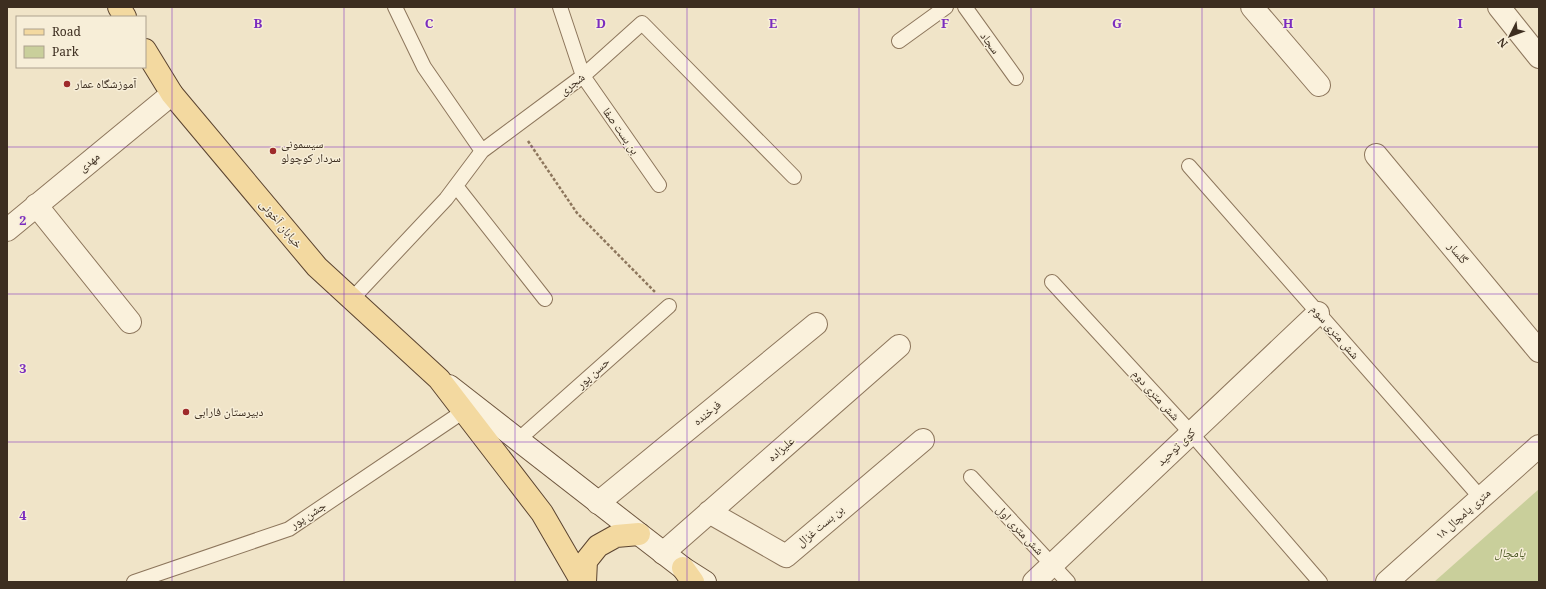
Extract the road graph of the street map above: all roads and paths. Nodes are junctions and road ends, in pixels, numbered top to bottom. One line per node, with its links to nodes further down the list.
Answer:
1 (119, 7): 8 (main road)
2 (394, 7): 17 (lane)
3 (560, 7): 12 (lane, بن بست صفا)
4 (946, 7): 9 (lane)
5 (964, 7): 13 (lane, سجاد)
6 (1252, 7): 14 (street)
7 (1499, 7): 11 (street)
8 (124, 16)
9 (899, 41)
10 (146, 52): 15 (main road, خیابان آخونی)
11 (1539, 57)
12 (583, 76): 16 (lane, شجری); 20 (lane, شجری); 22 (lane, بن بست صفا)
13 (1016, 78)
14 (1320, 85)
15 (172, 94): 23 (street, مهدی); 26 (main road, خیابان آخونی)
16 (517, 124): 17 (lane, شجری); 28 (path)
17 (482, 151): 21 (lane, شجری)
18 (1376, 155): 33 (street, گلسار)
19 (1188, 166): 29 (lane, شش متری سوم)
20 (794, 177)
21 (456, 186): 26 (lane, شجری); 27 (lane)
22 (659, 186)
23 (36, 205): 24 (street, مهدی); 30 (street)
24 (8, 225)
25 (1052, 282): 36 (lane, شش متری دوم)
26 (352, 299): 34 (main road, خیابان آخونی)
27 (546, 299)
28 (669, 306): 37 (lane, حسن پور)
29 (1318, 313): 36 (street, کوی توحید); 41 (lane, شش متری سوم)
30 (130, 322)
31 (816, 324): 42 (street, فرخنده)
32 (899, 346): 43 (street, علیزاده)
33 (1539, 351)
34 (440, 379): 35 (main road, خیابان آخونی); 37 (street)
35 (464, 411): 48 (lane, جشن پور); 49 (main road, خیابان آخونی)
36 (1191, 433): 46 (street, کوی توحید); 53 (lane, شش متری دوم)
37 (518, 440): 42 (street)
38 (922, 440): 43 (street, بن بست غزال)
39 (1539, 446): 41 (street, ۱۸ متری پامچال)
40 (971, 477): 46 (lane, شش متری اول)
41 (1481, 498): 54 (street, ۱۸ متری پامچال)
42 (598, 503): 44 (street)
43 (709, 512): 45 (street, علیزاده)
44 (639, 534): 45 (street); 49 (main road)
45 (663, 553): 47 (street)
46 (1053, 565): 51 (street, کوی توحید); 52 (lane, شش متری اول)
47 (688, 575): 50 (street)
48 (134, 582)
49 (583, 582)
50 (705, 582)
51 (1034, 582)
52 (1068, 582)
53 (1320, 582)
54 (1388, 582)

